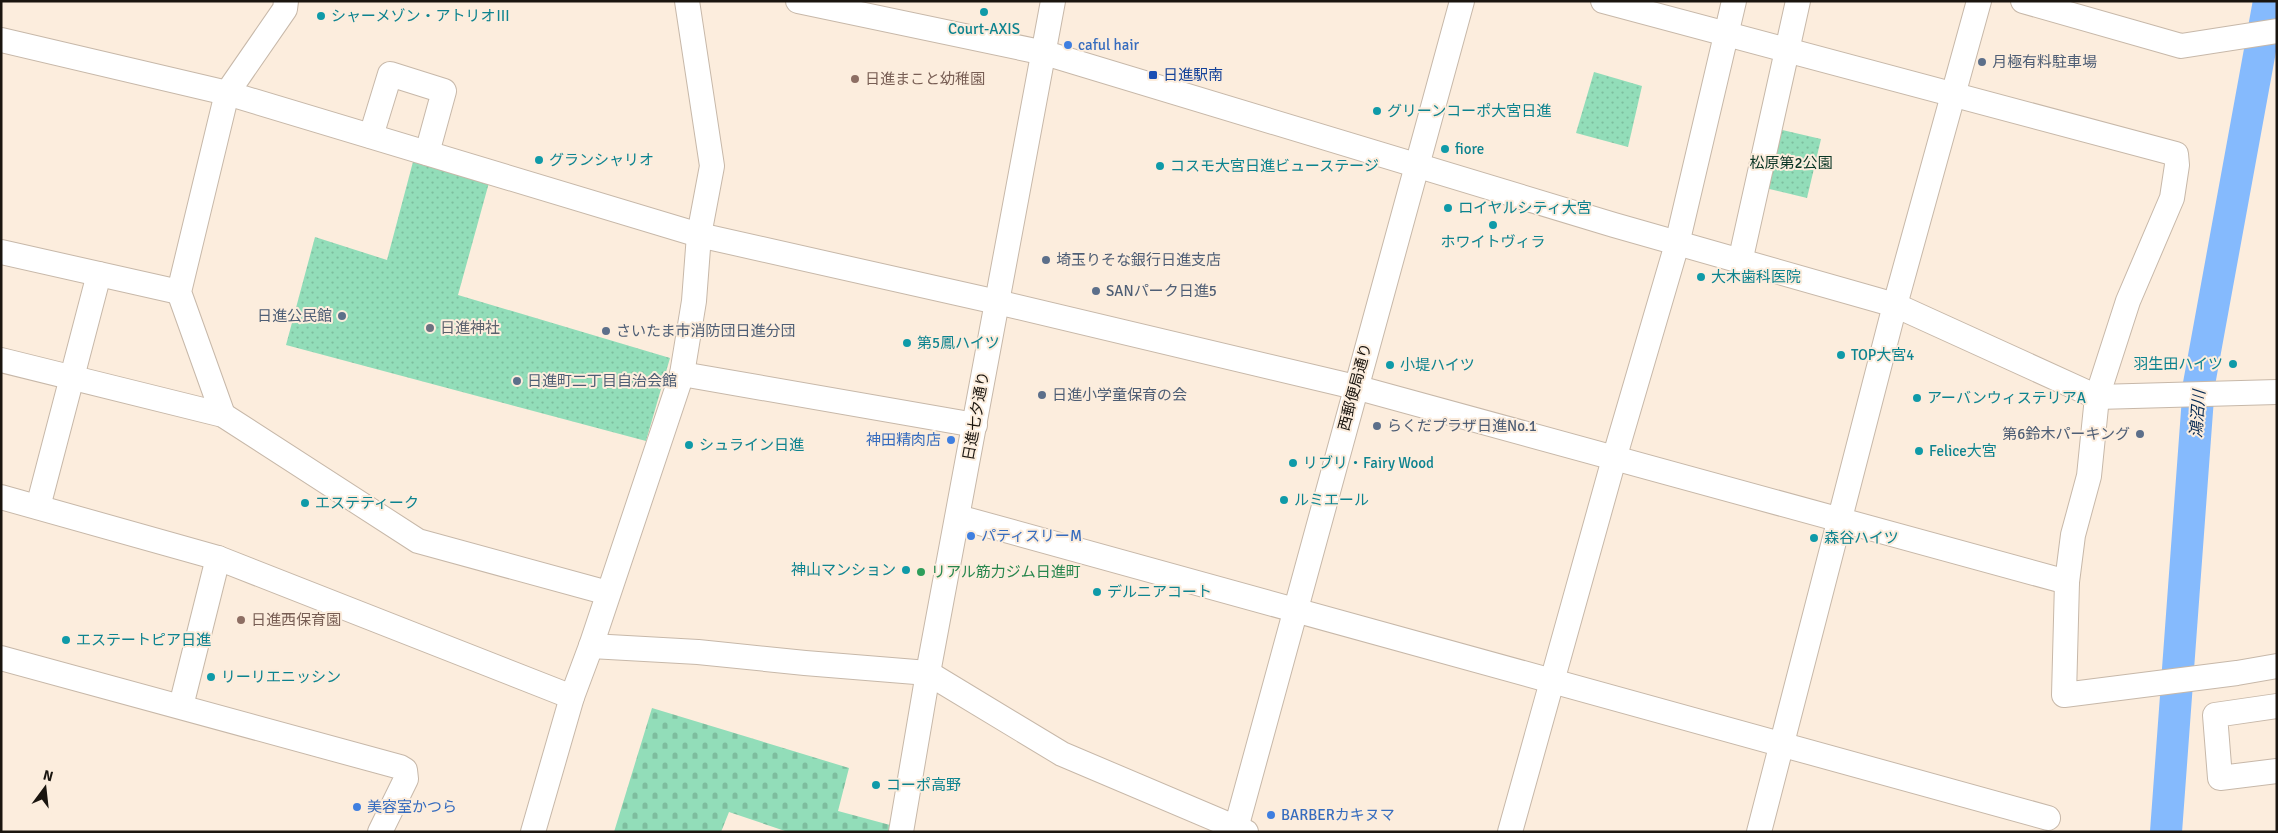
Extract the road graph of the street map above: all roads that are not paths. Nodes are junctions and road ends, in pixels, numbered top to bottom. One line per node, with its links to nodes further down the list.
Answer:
1 (286, 1): 16 (street)
2 (687, 1): 21 (street)
3 (798, 1): 15 (street)
4 (1054, 1): 15 (street, 日進七夕通り)
5 (1462, 1): 20 (street, 西郵便局通り)
6 (1603, 1): 12 (street)
7 (1734, 1): 12 (street)
8 (1798, 1): 14 (street)
9 (1979, 1): 17 (street)
10 (2023, 1): 11 (street)
11 (2268, 33)
12 (1727, 34): 14 (street); 22 (street)
13 (1, 40): 16 (street)
14 (1787, 50): 17 (street); 24 (street)
15 (1045, 53): 20 (street); 27 (street, 日進七夕通り)
16 (227, 93): 18 (street); 26 (street)
17 (1953, 94): 28 (street); 34 (street)
18 (371, 136): 19 (street); 19 (street)
19 (427, 153): 21 (street)
20 (1416, 165): 22 (street); 32 (street, 西郵便局通り)
21 (699, 235): 27 (street); 30 (street)
22 (1677, 244): 24 (street); 37 (street)
23 (1, 252): 25 (street)
24 (1740, 262): 28 (street)
25 (99, 274): 26 (street); 31 (street)
26 (179, 292): 35 (street)
27 (997, 302): 32 (street); 36 (street, 日進七夕通り)
28 (1895, 305): 34 (street); 41 (street)
29 (1, 360): 31 (street)
30 (682, 374): 36 (street); 44 (street)
31 (72, 378): 35 (street); 39 (street)
32 (1355, 387): 37 (street); 45 (street, 西郵便局通り)
33 (2277, 392): 34 (street)
34 (2097, 397): 43 (street)
35 (223, 415): 44 (street)
36 (975, 425): 40 (street, 日進七夕通り)
37 (1614, 459): 41 (street); 50 (street)
38 (1, 497): 39 (street)
39 (38, 507): 42 (street)
40 (958, 517): 45 (street); 49 (street, 日進七夕通り)
41 (1840, 519): 43 (street); 54 (street)
42 (218, 558): 51 (street); 52 (street)
43 (2067, 582): 48 (street)
44 (608, 593): 46 (street)
45 (1295, 609): 50 (street); 57 (street, 西郵便局通り)
46 (591, 646): 49 (street); 51 (street)
47 (1, 658): 52 (street)
48 (2277, 666)
49 (928, 673): 57 (street); 60 (street, 日進七夕通り)
50 (1551, 682): 54 (street); 61 (street)
51 (572, 697): 59 (street)
52 (181, 706): 58 (street)
53 (2277, 706): 55 (street)
54 (1782, 744): 56 (street); 62 (street)
55 (2277, 770)
56 (2048, 818)
57 (1239, 831)
58 (380, 832)
59 (533, 832)
60 (901, 832)
61 (1510, 832)
62 (1759, 832)

